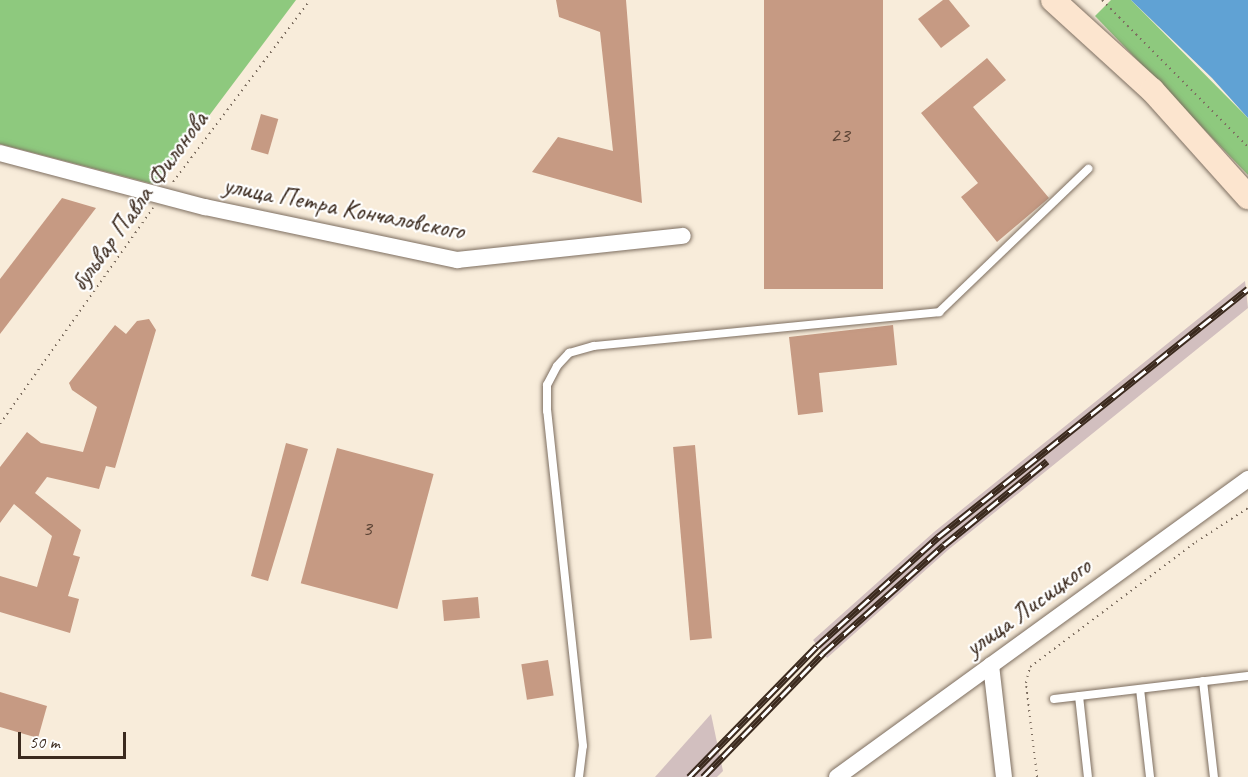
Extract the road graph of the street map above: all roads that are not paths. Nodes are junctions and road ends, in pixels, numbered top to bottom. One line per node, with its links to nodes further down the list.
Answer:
1 (1053, 0): 4 (main road)
2 (0, 153): 5 (street, улица Петра Кончаловского)
3 (1088, 169): 13 (lane)
4 (1248, 197)
5 (683, 236)
6 (1248, 479): 7 (street, улица Лисицкого)
7 (991, 665): 14 (street, улица Лисицкого); 15 (street)
8 (1248, 676): 9 (lane)
9 (1203, 681): 10 (lane); 18 (lane)
10 (1140, 689): 11 (lane); 17 (lane)
11 (1079, 696): 12 (lane); 16 (lane)
12 (1054, 699)
13 (579, 777)
14 (837, 777)
15 (1004, 777)
16 (1088, 777)
17 (1150, 777)
18 (1215, 777)

